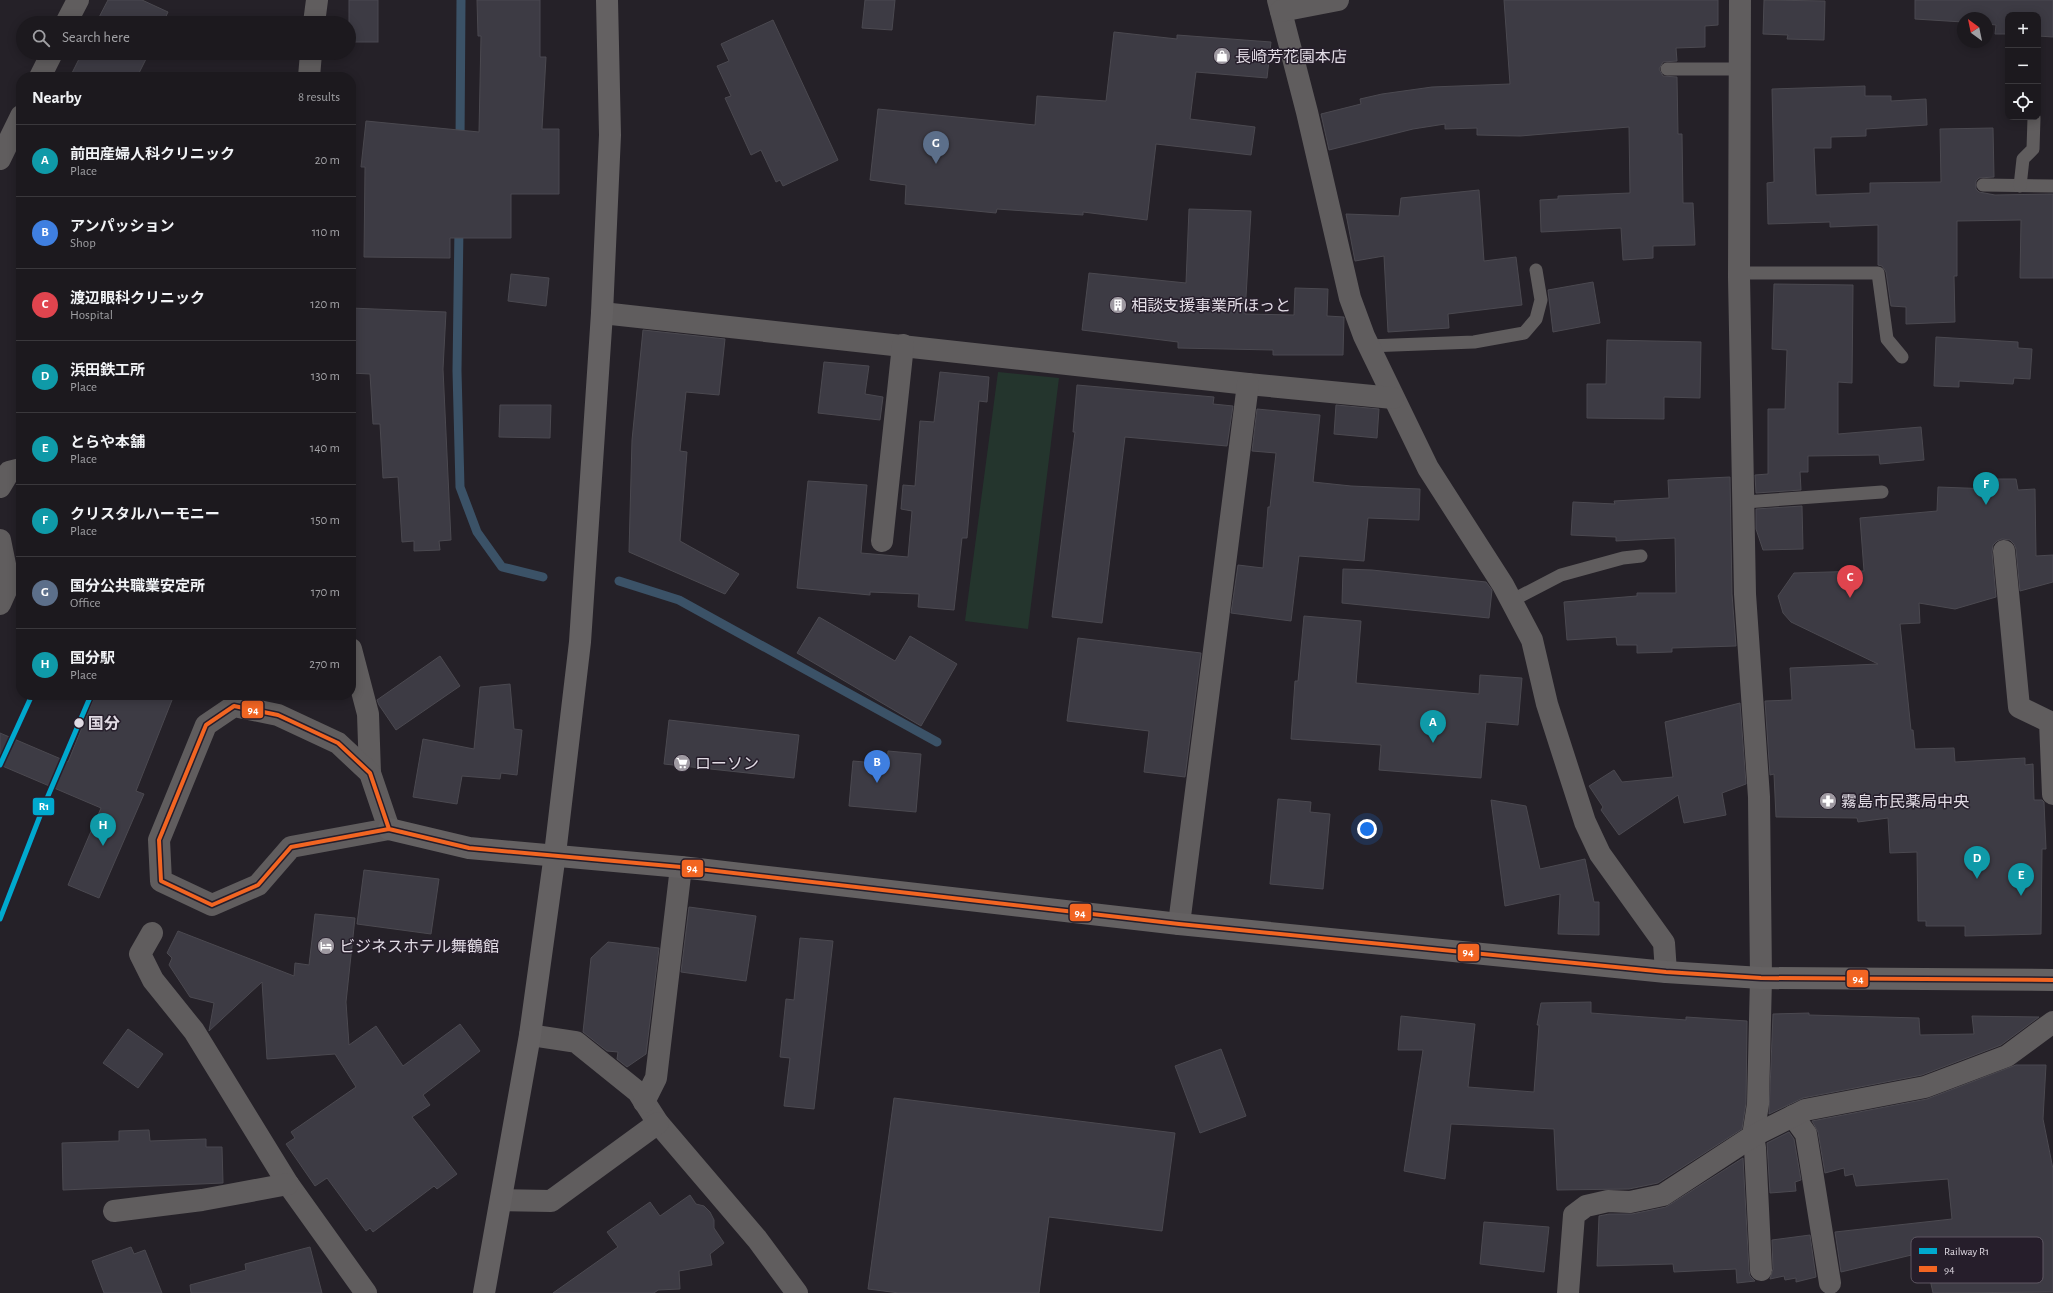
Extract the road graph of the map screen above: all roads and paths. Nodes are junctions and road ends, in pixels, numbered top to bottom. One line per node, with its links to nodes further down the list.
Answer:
1 (78, 0): 7 (street)
2 (316, 0): 8 (street)
3 (607, 0): 23 (street)
4 (1338, 0): 6 (street)
5 (1740, 0): 12 (street)
6 (1280, 5): 25 (street)
7 (70, 16)
8 (315, 16)
9 (48, 60): 13 (street)
10 (310, 60): 14 (street)
11 (1667, 69): 12 (lane)
12 (1741, 69): 22 (street)
13 (42, 72)
14 (309, 72)
15 (2034, 120): 19 (lane)
16 (16, 126): 17 (street)
17 (0, 159)
18 (1983, 186): 19 (lane)
19 (2020, 186): 20 (lane)
20 (2053, 186)
21 (1536, 270): 25 (lane)
22 (1740, 274): 26 (lane); 32 (street)
23 (602, 313): 24 (street); 43 (street)
24 (903, 345): 27 (street); 34 (street)
25 (1368, 346): 28 (street)
26 (1902, 357)
27 (1248, 384): 28 (street); 45 (street)
28 (1393, 398): 37 (street)
29 (16, 470): 30 (street)
30 (0, 486)
31 (1882, 492): 32 (lane)
32 (1745, 502): 48 (street)
33 (0, 540): 38 (street)
34 (882, 541)
35 (2004, 551): 41 (street)
36 (1641, 556): 37 (lane)
37 (1511, 601): 47 (street)
38 (0, 604)
39 (356, 668): 40 (street)
40 (370, 773): 42 (street); 42 (street)
41 (2053, 794)
42 (388, 829): 43 (street)
43 (555, 854): 44 (street); 51 (street)
44 (681, 867): 45 (street); 52 (street)
45 (1179, 924): 47 (street)
46 (152, 933): 56 (street)
47 (1666, 972): 48 (street)
48 (1761, 978): 49 (street); 55 (street)
49 (2053, 980)
50 (2053, 1022): 53 (street)
51 (530, 1035): 52 (street); 57 (street)
52 (644, 1102): 54 (street)
53 (1793, 1116): 55 (street); 60 (street)
54 (658, 1123): 57 (street); 63 (street)
55 (1753, 1136): 59 (street); 64 (street)
56 (288, 1184): 58 (street); 61 (street)
57 (501, 1200): 62 (street)
58 (114, 1211)
59 (1761, 1270)
60 (1830, 1283)
61 (366, 1293)
62 (484, 1293)
63 (797, 1293)
64 (1568, 1293)

